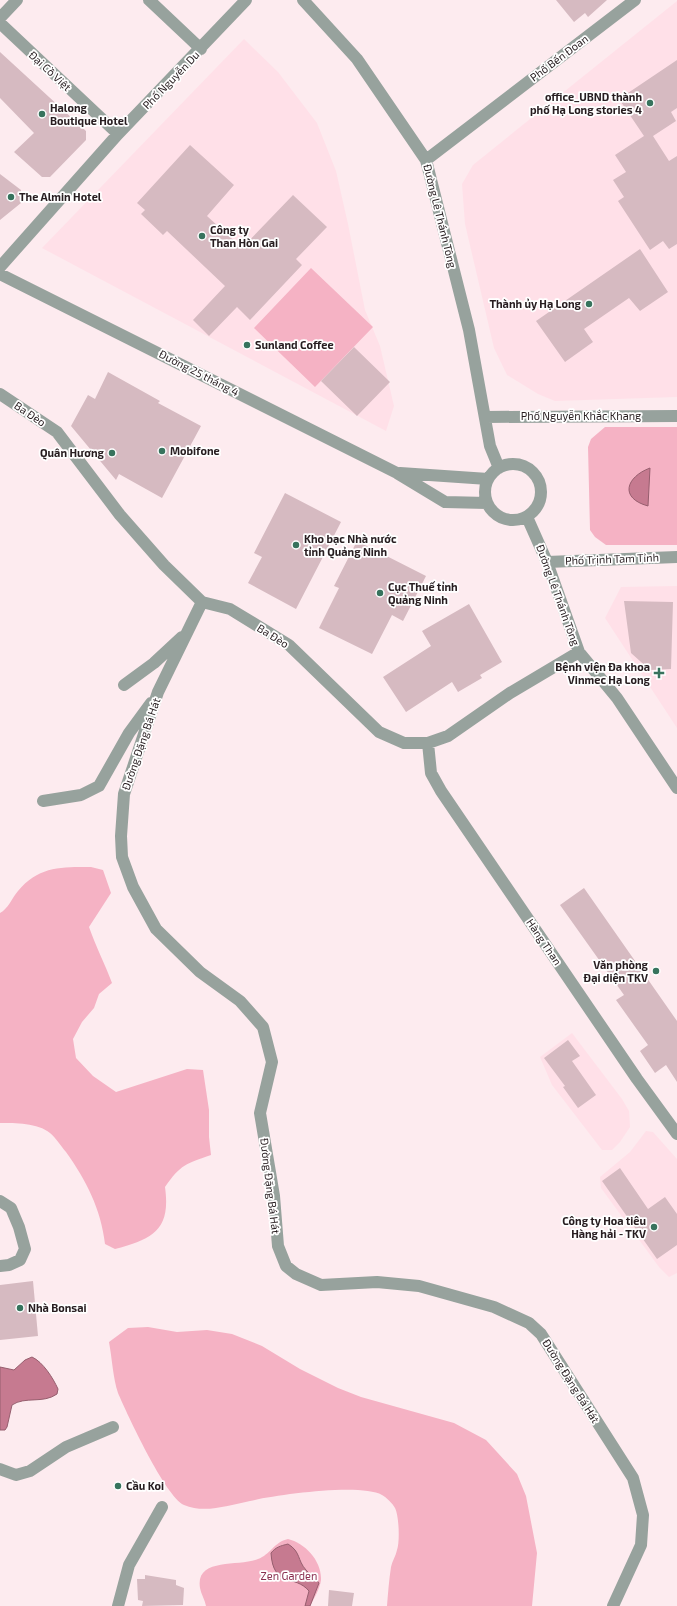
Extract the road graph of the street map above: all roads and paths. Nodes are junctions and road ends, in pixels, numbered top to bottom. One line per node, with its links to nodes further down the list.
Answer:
1 (17, 0): 6 (street)
2 (149, 0): 8 (street)
3 (246, 0): 8 (street, Phố Nguyễn Du)
4 (303, 0): 10 (street, Đường Lê Thánh Tông)
5 (635, 0): 10 (street, Phố Bến Đoan)
6 (0, 18)
7 (0, 23): 9 (street, Đại Cồ Việt)
8 (201, 49): 9 (street, Phố Nguyễn Du)
9 (118, 134): 11 (street, Phố Nguyễn Du)
10 (426, 160): 15 (street, Đường Lê Thánh Tông)
11 (0, 267)
12 (0, 274): 17 (street, Đường 25 tháng 4)
13 (0, 394): 23 (street, Ba Đèo)
14 (677, 416): 15 (street, Phố Nguyễn Khắc Khang)
15 (485, 417): 16 (street, Đường Lê Thánh Tông)
16 (499, 468): 18 (street); 20 (street)
17 (397, 473): 18 (street, Đường 25 tháng 4); 19 (street, Đường 25 tháng 4)
18 (488, 480): 19 (street)
19 (487, 503): 20 (street)
20 (528, 517): 22 (street, Đường Lê Thánh Tông)
21 (677, 557): 22 (street, Phố Trịnh Tam Tỉnh)
22 (547, 562): 25 (street, Đường Lê Thánh Tông)
23 (202, 602): 24 (street, Đường Đặng Bá Hát); 28 (street, Ba Đèo)
24 (186, 634): 26 (street); 27 (street, Đường Đặng Bá Hát)
25 (579, 652): 28 (street, Ba Đèo); 29 (street, Đường Lê Thánh Tông)
26 (124, 685)
27 (158, 692): 30 (street); 38 (street, Đường Đặng Bá Hát)
28 (428, 743): 31 (street, Hàng Than)
29 (677, 788)
30 (43, 801)
31 (677, 1134)
32 (0, 1201): 33 (street)
33 (0, 1266)
34 (113, 1427): 35 (street)
35 (0, 1469)
36 (162, 1507): 37 (street)
37 (118, 1606)
38 (613, 1606)

